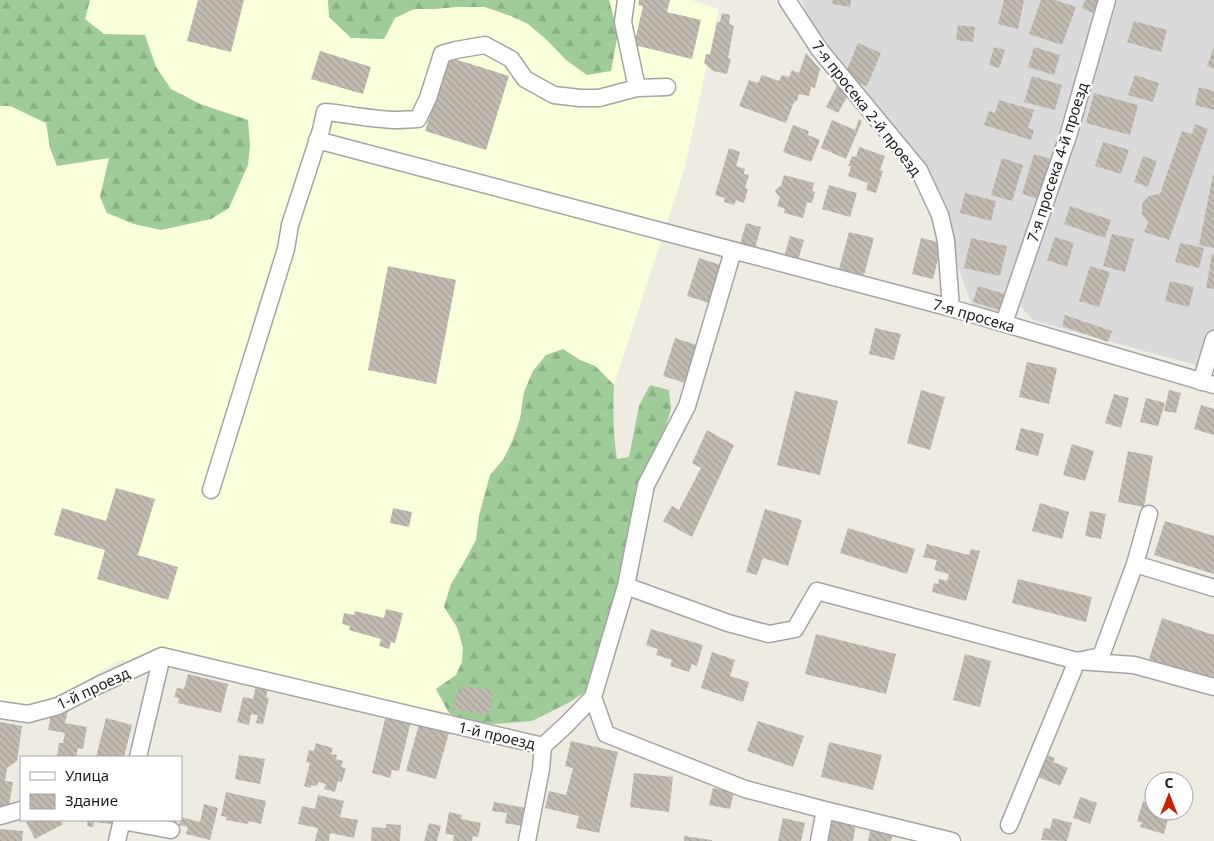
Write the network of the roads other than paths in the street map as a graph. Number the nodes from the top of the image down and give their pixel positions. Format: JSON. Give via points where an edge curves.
{"nodes":[{"id":1,"x":626,"y":0,"type":"edge"},
{"id":2,"x":787,"y":0,"type":"edge"},
{"id":3,"x":1107,"y":0,"type":"edge"},
{"id":4,"x":667,"y":87,"type":"dead end"},
{"id":5,"x":637,"y":88,"type":"junction"},
{"id":6,"x":317,"y":140,"type":"junction"},
{"id":7,"x":733,"y":251,"type":"junction"},
{"id":8,"x":952,"y":308,"type":"junction"},
{"id":9,"x":1004,"y":323,"type":"junction"},
{"id":10,"x":1214,"y":339,"type":"edge"},
{"id":11,"x":1208,"y":384,"type":"edge"},
{"id":12,"x":210,"y":490,"type":"dead end"},
{"id":13,"x":1149,"y":514,"type":"dead end"},
{"id":14,"x":1134,"y":564,"type":"junction"},
{"id":15,"x":626,"y":586,"type":"junction"},
{"id":16,"x":1214,"y":588,"type":"edge"},
{"id":17,"x":162,"y":656,"type":"junction"},
{"id":18,"x":1076,"y":661,"type":"junction"},
{"id":19,"x":1214,"y":687,"type":"edge"},
{"id":20,"x":594,"y":697,"type":"junction"},
{"id":21,"x":0,"y":710,"type":"edge"},
{"id":22,"x":543,"y":746,"type":"junction"},
{"id":23,"x":138,"y":756,"type":"edge"},
{"id":24,"x":20,"y":810,"type":"edge"},
{"id":25,"x":825,"y":810,"type":"junction"},
{"id":26,"x":0,"y":816,"type":"edge"},
{"id":27,"x":122,"y":821,"type":"edge"},
{"id":28,"x":127,"y":821,"type":"edge"},
{"id":29,"x":1009,"y":825,"type":"dead end"},
{"id":30,"x":171,"y":830,"type":"dead end"},
{"id":31,"x":117,"y":841,"type":"edge"},
{"id":32,"x":527,"y":841,"type":"edge"},
{"id":33,"x":819,"y":841,"type":"edge"},
{"id":34,"x":952,"y":841,"type":"edge"}],
"edges":[{"from":1,"to":5,"type":"street","via":[[623,22]]},
{"from":2,"to":8,"type":"street","name":"7-я просека 2-й проезд","via":[[819,49],[919,170],[940,215],[946,241]]},
{"from":3,"to":9,"type":"street","name":"7-я просека 4-й проезд","via":[[1069,133]]},
{"from":4,"to":5,"type":"street"},
{"from":5,"to":6,"type":"street","via":[[599,98],[554,95],[525,79],[511,59],[485,45],[442,54],[418,118],[391,120],[325,112]]},
{"from":6,"to":7,"type":"street","name":"7-я просека"},
{"from":6,"to":12,"type":"street"},
{"from":7,"to":8,"type":"street","name":"7-я просека"},
{"from":7,"to":15,"type":"street","via":[[687,406],[646,485]]},
{"from":8,"to":9,"type":"street","name":"7-я просека"},
{"from":9,"to":11,"type":"street","name":"7-я просека"},
{"from":10,"to":11,"type":"street"},
{"from":13,"to":14,"type":"street"},
{"from":14,"to":16,"type":"street"},
{"from":14,"to":18,"type":"street","via":[[1101,656]]},
{"from":15,"to":18,"type":"street","via":[[728,623],[769,634],[795,629],[818,591]]},
{"from":15,"to":20,"type":"street"},
{"from":17,"to":21,"type":"street","name":"1-й проезд","via":[[58,706],[28,714]]},
{"from":17,"to":22,"type":"street","name":"1-й проезд"},
{"from":17,"to":23,"type":"street"},
{"from":18,"to":19,"type":"street","via":[[1134,665]]},
{"from":18,"to":29,"type":"street"},
{"from":20,"to":22,"type":"street","name":"1-й проезд"},
{"from":20,"to":25,"type":"street","via":[[606,734],[745,788]]},
{"from":22,"to":32,"type":"street"},
{"from":24,"to":26,"type":"street"},
{"from":25,"to":33,"type":"street"},
{"from":25,"to":34,"type":"street"},
{"from":27,"to":31,"type":"street"},
{"from":28,"to":30,"type":"street"}]}
